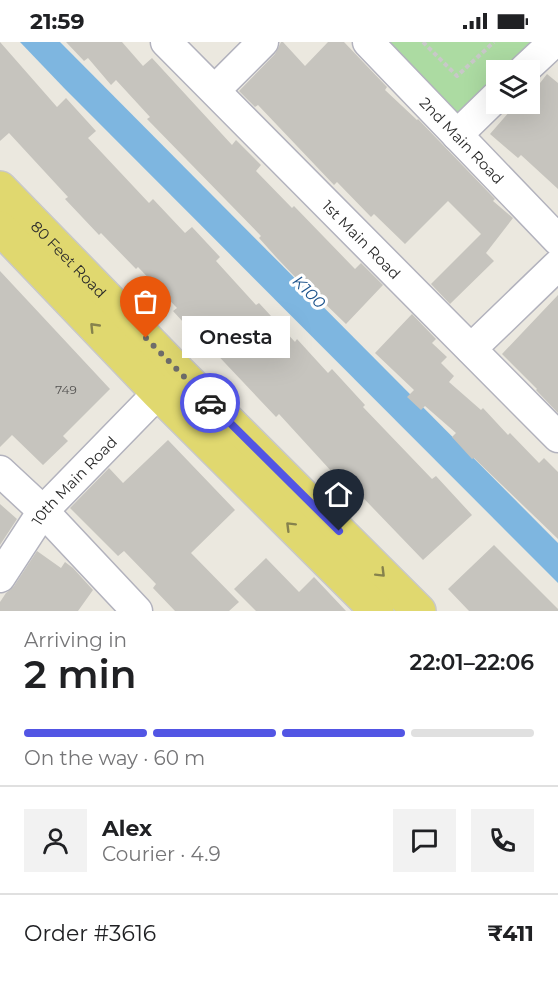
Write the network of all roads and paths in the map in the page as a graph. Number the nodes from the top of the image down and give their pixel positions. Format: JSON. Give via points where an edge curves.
{"nodes":[{"id":1,"x":166,"y":42,"type":"edge"},
{"id":2,"x":263,"y":42,"type":"edge"},
{"id":3,"x":368,"y":42,"type":"edge"},
{"id":4,"x":423,"y":42,"type":"edge"},
{"id":5,"x":494,"y":42,"type":"edge"},
{"id":6,"x":554,"y":42,"type":"edge"},
{"id":7,"x":535,"y":60,"type":"edge"},
{"id":8,"x":215,"y":90,"type":"junction"},
{"id":9,"x":486,"y":107,"type":"edge"},
{"id":10,"x":457,"y":135,"type":"junction"},
{"id":11,"x":0,"y":188,"type":"edge"},
{"id":12,"x":0,"y":228,"type":"edge"},
{"id":13,"x":558,"y":240,"type":"edge"},
{"id":14,"x":558,"y":265,"type":"edge"},
{"id":15,"x":471,"y":349,"type":"junction"},
{"id":16,"x":168,"y":383,"type":"junction"},
{"id":17,"x":558,"y":437,"type":"edge"},
{"id":18,"x":0,"y":471,"type":"edge"},
{"id":19,"x":43,"y":511,"type":"junction"},
{"id":20,"x":0,"y":577,"type":"edge"},
{"id":21,"x":123,"y":606,"type":"edge"},
{"id":22,"x":377,"y":611,"type":"edge"},
{"id":23,"x":419,"y":611,"type":"edge"}],
"edges":[{"from":1,"to":8,"type":"street","name":"1st Main Road"},
{"from":2,"to":8,"type":"street"},
{"from":3,"to":10,"type":"street","name":"2nd Main Road"},
{"from":4,"to":5,"type":"path","via":[[457,76]]},
{"from":6,"to":7,"type":"street"},
{"from":8,"to":15,"type":"street","name":"1st Main Road"},
{"from":9,"to":10,"type":"street"},
{"from":10,"to":13,"type":"street","name":"2nd Main Road"},
{"from":11,"to":16,"type":"main road","name":"80 Feet Road"},
{"from":16,"to":12,"type":"main road","name":"80 Feet Road","one_way":true},
{"from":14,"to":15,"type":"street"},
{"from":15,"to":17,"type":"street","name":"1st Main Road"},
{"from":16,"to":19,"type":"street","name":"10th Main Road"},
{"from":22,"to":16,"type":"main road","name":"80 Feet Road","one_way":true},
{"from":16,"to":23,"type":"main road","name":"80 Feet Road","one_way":true},
{"from":18,"to":19,"type":"street"},
{"from":19,"to":20,"type":"street","name":"10th Main Road"},
{"from":19,"to":21,"type":"street"}]}
